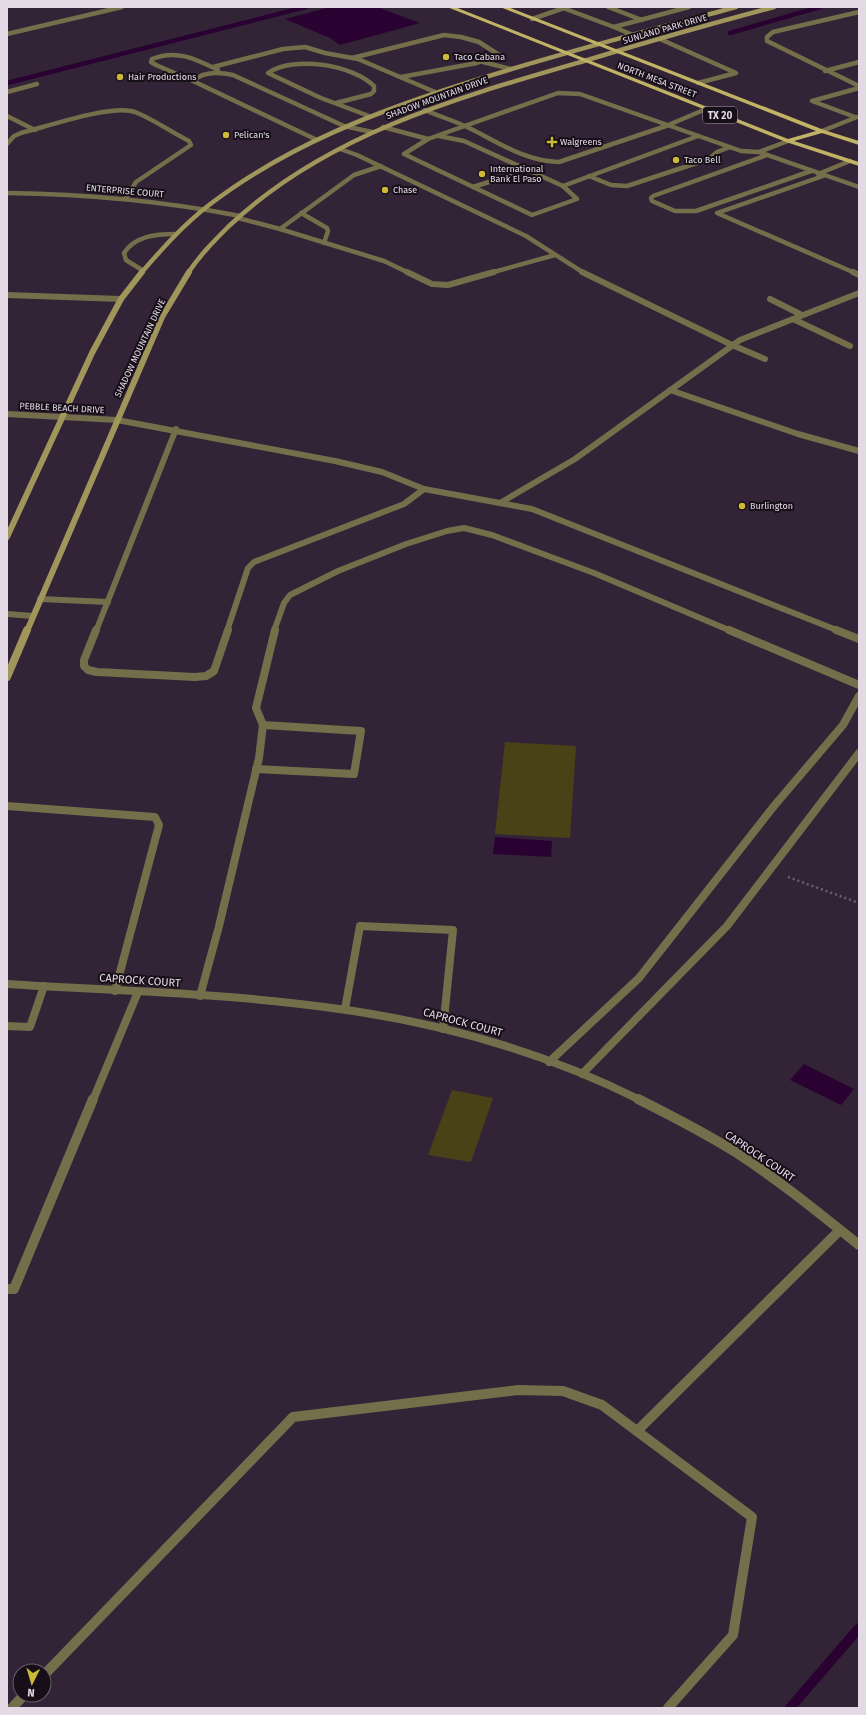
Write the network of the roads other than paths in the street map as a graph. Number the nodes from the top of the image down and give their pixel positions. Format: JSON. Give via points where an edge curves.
{"nodes":[{"id":1,"x":122,"y":7,"type":"edge"},
{"id":2,"x":450,"y":7,"type":"edge"},
{"id":3,"x":503,"y":7,"type":"edge"},
{"id":4,"x":608,"y":7,"type":"edge"},
{"id":5,"x":689,"y":7,"type":"edge"},
{"id":6,"x":733,"y":7,"type":"edge"},
{"id":7,"x":774,"y":7,"type":"edge"},
{"id":8,"x":566,"y":8,"type":"edge"},
{"id":9,"x":859,"y":12,"type":"edge"},
{"id":10,"x":532,"y":19,"type":"junction"},
{"id":11,"x":642,"y":20,"type":"junction"},
{"id":12,"x":614,"y":27,"type":"junction"},
{"id":13,"x":7,"y":34,"type":"edge"},
{"id":14,"x":633,"y":36,"type":"junction"},
{"id":15,"x":660,"y":38,"type":"junction"},
{"id":16,"x":598,"y":45,"type":"junction"},
{"id":17,"x":615,"y":52,"type":"junction"},
{"id":18,"x":566,"y":54,"type":"junction"},
{"id":19,"x":352,"y":58,"type":"junction"},
{"id":20,"x":481,"y":61,"type":"junction"},
{"id":21,"x":584,"y":61,"type":"junction"},
{"id":22,"x":859,"y":62,"type":"edge"},
{"id":23,"x":213,"y":67,"type":"junction"},
{"id":24,"x":511,"y":69,"type":"junction"},
{"id":25,"x":825,"y":70,"type":"junction"},
{"id":26,"x":224,"y":73,"type":"junction"},
{"id":27,"x":401,"y":77,"type":"junction"},
{"id":28,"x":193,"y":81,"type":"junction"},
{"id":29,"x":698,"y":83,"type":"junction"},
{"id":30,"x":37,"y":84,"type":"dead end"},
{"id":31,"x":859,"y":87,"type":"edge"},
{"id":32,"x":7,"y":92,"type":"edge"},
{"id":33,"x":435,"y":92,"type":"junction"},
{"id":34,"x":336,"y":103,"type":"junction"},
{"id":35,"x":706,"y":109,"type":"junction"},
{"id":36,"x":425,"y":110,"type":"junction"},
{"id":37,"x":7,"y":116,"type":"edge"},
{"id":38,"x":369,"y":116,"type":"junction"},
{"id":39,"x":857,"y":116,"type":"edge"},
{"id":40,"x":344,"y":126,"type":"junction"},
{"id":41,"x":465,"y":126,"type":"junction"},
{"id":42,"x":666,"y":126,"type":"junction"},
{"id":43,"x":384,"y":127,"type":"junction"},
{"id":44,"x":35,"y":130,"type":"junction"},
{"id":45,"x":822,"y":131,"type":"junction"},
{"id":46,"x":372,"y":132,"type":"junction"},
{"id":47,"x":438,"y":136,"type":"junction"},
{"id":48,"x":698,"y":136,"type":"junction"},
{"id":49,"x":316,"y":139,"type":"junction"},
{"id":50,"x":428,"y":139,"type":"junction"},
{"id":51,"x":788,"y":141,"type":"junction"},
{"id":52,"x":859,"y":143,"type":"edge"},
{"id":53,"x":7,"y":144,"type":"edge"},
{"id":54,"x":730,"y":147,"type":"junction"},
{"id":55,"x":340,"y":149,"type":"junction"},
{"id":56,"x":759,"y":152,"type":"junction"},
{"id":57,"x":767,"y":155,"type":"junction"},
{"id":58,"x":850,"y":161,"type":"junction"},
{"id":59,"x":859,"y":164,"type":"edge"},
{"id":60,"x":381,"y":166,"type":"junction"},
{"id":61,"x":526,"y":169,"type":"junction"},
{"id":62,"x":811,"y":171,"type":"junction"},
{"id":63,"x":508,"y":175,"type":"dead end"},
{"id":64,"x":821,"y":175,"type":"junction"},
{"id":65,"x":589,"y":176,"type":"junction"},
{"id":66,"x":489,"y":182,"type":"dead end"},
{"id":67,"x":563,"y":186,"type":"junction"},
{"id":68,"x":472,"y":187,"type":"junction"},
{"id":69,"x":859,"y":187,"type":"edge"},
{"id":70,"x":7,"y":193,"type":"edge"},
{"id":71,"x":126,"y":198,"type":"junction"},
{"id":72,"x":205,"y":208,"type":"junction"},
{"id":73,"x":302,"y":214,"type":"junction"},
{"id":74,"x":239,"y":217,"type":"junction"},
{"id":75,"x":280,"y":229,"type":"junction"},
{"id":76,"x":175,"y":234,"type":"junction"},
{"id":77,"x":324,"y":243,"type":"junction"},
{"id":78,"x":555,"y":255,"type":"junction"},
{"id":79,"x":142,"y":270,"type":"junction"},
{"id":80,"x":859,"y":275,"type":"edge"},
{"id":81,"x":859,"y":293,"type":"edge"},
{"id":82,"x":7,"y":296,"type":"edge"},
{"id":83,"x":121,"y":299,"type":"junction"},
{"id":84,"x":770,"y":299,"type":"dead end"},
{"id":85,"x":802,"y":315,"type":"junction"},
{"id":86,"x":793,"y":319,"type":"junction"},
{"id":87,"x":732,"y":345,"type":"junction"},
{"id":88,"x":850,"y":346,"type":"dead end"},
{"id":89,"x":765,"y":359,"type":"dead end"},
{"id":90,"x":670,"y":390,"type":"junction"},
{"id":91,"x":7,"y":414,"type":"edge"},
{"id":92,"x":62,"y":418,"type":"junction"},
{"id":93,"x":117,"y":420,"type":"junction"},
{"id":94,"x":176,"y":429,"type":"junction"},
{"id":95,"x":859,"y":451,"type":"edge"},
{"id":96,"x":424,"y":489,"type":"junction"},
{"id":97,"x":500,"y":503,"type":"junction"},
{"id":98,"x":7,"y":537,"type":"edge"},
{"id":99,"x":40,"y":599,"type":"junction"},
{"id":100,"x":108,"y":602,"type":"junction"},
{"id":101,"x":7,"y":614,"type":"edge"},
{"id":102,"x":33,"y":616,"type":"junction"},
{"id":103,"x":859,"y":638,"type":"edge"},
{"id":104,"x":7,"y":676,"type":"edge"},
{"id":105,"x":859,"y":685,"type":"edge"},
{"id":106,"x":859,"y":696,"type":"edge"},
{"id":107,"x":263,"y":725,"type":"junction"},
{"id":108,"x":859,"y":753,"type":"edge"},
{"id":109,"x":256,"y":769,"type":"junction"},
{"id":110,"x":7,"y":806,"type":"edge"},
{"id":111,"x":7,"y":984,"type":"edge"},
{"id":112,"x":44,"y":986,"type":"junction"},
{"id":113,"x":115,"y":991,"type":"junction"},
{"id":114,"x":138,"y":992,"type":"junction"},
{"id":115,"x":200,"y":996,"type":"junction"},
{"id":116,"x":345,"y":1009,"type":"junction"},
{"id":117,"x":7,"y":1026,"type":"edge"},
{"id":118,"x":443,"y":1029,"type":"junction"},
{"id":119,"x":549,"y":1062,"type":"junction"},
{"id":120,"x":582,"y":1074,"type":"junction"},
{"id":121,"x":840,"y":1230,"type":"junction"},
{"id":122,"x":859,"y":1245,"type":"edge"},
{"id":123,"x":7,"y":1289,"type":"edge"},
{"id":124,"x":637,"y":1431,"type":"junction"},
{"id":125,"x":52,"y":1667,"type":"edge"},
{"id":126,"x":668,"y":1708,"type":"edge"}],
"edges":[{"from":1,"to":13,"type":"street"},
{"from":2,"to":18,"type":"main road","name":"NORTH MESA STREET","number":"TX 20"},
{"from":3,"to":10,"type":"main road","name":"NORTH MESA STREET","number":"TX 20"},
{"from":4,"to":11,"type":"street"},
{"from":5,"to":11,"type":"street"},
{"from":6,"to":14,"type":"main road","name":"SUNLAND PARK DRIVE"},
{"from":7,"to":15,"type":"main road","name":"SUNLAND PARK DRIVE"},
{"from":8,"to":10,"type":"street"},
{"from":8,"to":12,"type":"street"},
{"from":9,"to":25,"type":"street","via":[[773,32],[767,37],[767,41]]},
{"from":10,"to":16,"type":"main road","name":"NORTH MESA STREET","number":"TX 20"},
{"from":11,"to":12,"type":"street"},
{"from":12,"to":14,"type":"street"},
{"from":14,"to":16,"type":"main road","name":"SUNLAND PARK DRIVE"},
{"from":15,"to":17,"type":"main road","name":"SUNLAND PARK DRIVE"},
{"from":15,"to":29,"type":"street","via":[[736,73]]},
{"from":16,"to":17,"type":"main road","name":"NORTH MESA STREET","number":"TX 20"},
{"from":16,"to":18,"type":"main road","name":"SUNLAND PARK DRIVE"},
{"from":17,"to":21,"type":"main road","name":"SUNLAND PARK DRIVE"},
{"from":17,"to":29,"type":"main road","name":"NORTH MESA STREET","number":"TX 20"},
{"from":18,"to":21,"type":"main road","name":"NORTH MESA STREET","number":"TX 20"},
{"from":18,"to":24,"type":"main road","name":"SHADOW MOUNTAIN DRIVE"},
{"from":19,"to":20,"type":"street","via":[[451,34],[499,55]]},
{"from":19,"to":23,"type":"street","via":[[294,46]]},
{"from":19,"to":27,"type":"street"},
{"from":20,"to":24,"type":"street"},
{"from":20,"to":27,"type":"street"},
{"from":21,"to":35,"type":"main road","name":"NORTH MESA STREET","number":"TX 20"},
{"from":21,"to":36,"type":"main road","name":"SHADOW MOUNTAIN DRIVE"},
{"from":22,"to":25,"type":"street"},
{"from":23,"to":26,"type":"street"},
{"from":23,"to":28,"type":"street","via":[[185,54],[165,54],[152,59],[151,62],[156,65]]},
{"from":24,"to":33,"type":"main road","name":"SHADOW MOUNTAIN DRIVE"},
{"from":25,"to":31,"type":"street"},
{"from":26,"to":28,"type":"street","via":[[197,77]]},
{"from":26,"to":40,"type":"street"},
{"from":27,"to":33,"type":"street"},
{"from":28,"to":49,"type":"street"},
{"from":29,"to":45,"type":"main road","name":"NORTH MESA STREET","number":"TX 20"},
{"from":30,"to":32,"type":"street"},
{"from":31,"to":39,"type":"street","via":[[812,101]]},
{"from":33,"to":38,"type":"main road","name":"SHADOW MOUNTAIN DRIVE"},
{"from":34,"to":34,"type":"street","via":[[272,76],[268,73],[300,62],[318,62],[339,67],[374,86],[374,92],[371,94]]},
{"from":34,"to":38,"type":"street"},
{"from":35,"to":42,"type":"street"},
{"from":35,"to":51,"type":"main road","name":"NORTH MESA STREET","number":"TX 20"},
{"from":36,"to":41,"type":"street"},
{"from":36,"to":43,"type":"main road","name":"SHADOW MOUNTAIN DRIVE"},
{"from":37,"to":44,"type":"street"},
{"from":38,"to":40,"type":"main road","name":"SHADOW MOUNTAIN DRIVE"},
{"from":39,"to":45,"type":"street"},
{"from":40,"to":46,"type":"street"},
{"from":40,"to":49,"type":"main road","name":"SHADOW MOUNTAIN DRIVE"},
{"from":41,"to":42,"type":"street","via":[[558,93],[569,92]]},
{"from":41,"to":42,"type":"street","via":[[531,160],[559,162]]},
{"from":41,"to":47,"type":"street"},
{"from":42,"to":48,"type":"street"},
{"from":43,"to":46,"type":"main road","name":"SHADOW MOUNTAIN DRIVE"},
{"from":43,"to":50,"type":"street"},
{"from":44,"to":53,"type":"street","via":[[14,136]]},
{"from":44,"to":71,"type":"street","via":[[109,111],[127,110],[189,141],[191,145],[136,182]]},
{"from":45,"to":51,"type":"main road"},
{"from":45,"to":52,"type":"main road","name":"NORTH MESA STREET","number":"TX 20"},
{"from":46,"to":55,"type":"main road","name":"SHADOW MOUNTAIN DRIVE"},
{"from":47,"to":50,"type":"street"},
{"from":47,"to":61,"type":"street","via":[[464,142]]},
{"from":48,"to":54,"type":"street"},
{"from":48,"to":65,"type":"street"},
{"from":49,"to":72,"type":"main road","name":"SHADOW MOUNTAIN DRIVE","via":[[254,173]]},
{"from":50,"to":68,"type":"street","via":[[404,154]]},
{"from":51,"to":56,"type":"street"},
{"from":51,"to":58,"type":"main road","name":"NORTH MESA STREET","number":"TX 20"},
{"from":54,"to":56,"type":"street","via":[[741,151]]},
{"from":54,"to":65,"type":"street","via":[[717,152],[709,159],[627,186],[611,185]]},
{"from":55,"to":60,"type":"street"},
{"from":55,"to":74,"type":"main road","name":"SHADOW MOUNTAIN DRIVE","via":[[303,170]]},
{"from":56,"to":57,"type":"street"},
{"from":57,"to":62,"type":"street"},
{"from":57,"to":62,"type":"street","via":[[653,196],[652,201],[675,212],[696,211]]},
{"from":58,"to":59,"type":"main road","name":"NORTH MESA STREET","number":"TX 20"},
{"from":58,"to":64,"type":"street"},
{"from":60,"to":73,"type":"street","via":[[354,175]]},
{"from":60,"to":78,"type":"street","via":[[526,236]]},
{"from":61,"to":63,"type":"street"},
{"from":61,"to":67,"type":"street"},
{"from":62,"to":64,"type":"street"},
{"from":64,"to":69,"type":"street"},
{"from":64,"to":80,"type":"street","via":[[718,213]]},
{"from":65,"to":67,"type":"street"},
{"from":66,"to":68,"type":"street"},
{"from":67,"to":68,"type":"street","via":[[577,199],[532,215]]},
{"from":70,"to":71,"type":"street","name":"ENTERPRISE COURT"},
{"from":71,"to":72,"type":"street","name":"ENTERPRISE COURT"},
{"from":72,"to":74,"type":"street","name":"ENTERPRISE COURT"},
{"from":72,"to":76,"type":"main road","name":"SHADOW MOUNTAIN DRIVE"},
{"from":73,"to":75,"type":"street"},
{"from":73,"to":77,"type":"street","via":[[327,228]]},
{"from":74,"to":75,"type":"street","name":"ENTERPRISE COURT"},
{"from":74,"to":93,"type":"main road","name":"SHADOW MOUNTAIN DRIVE","via":[[209,246],[179,287],[162,317]]},
{"from":75,"to":77,"type":"street","name":"ENTERPRISE COURT"},
{"from":76,"to":79,"type":"main road","name":"SHADOW MOUNTAIN DRIVE"},
{"from":76,"to":79,"type":"street","via":[[150,236],[130,244],[124,253],[126,260]]},
{"from":77,"to":78,"type":"street","name":"ENTERPRISE COURT","via":[[384,261],[427,283],[439,285],[448,285]]},
{"from":78,"to":87,"type":"street","via":[[578,270]]},
{"from":79,"to":83,"type":"main road","name":"SHADOW MOUNTAIN DRIVE"},
{"from":81,"to":85,"type":"street"},
{"from":82,"to":83,"type":"street"},
{"from":83,"to":92,"type":"main road","name":"SHADOW MOUNTAIN DRIVE"},
{"from":84,"to":85,"type":"street"},
{"from":85,"to":86,"type":"street"},
{"from":86,"to":87,"type":"street"},
{"from":86,"to":88,"type":"street"},
{"from":87,"to":89,"type":"street"},
{"from":87,"to":90,"type":"street"},
{"from":90,"to":95,"type":"street","via":[[798,434]]},
{"from":90,"to":97,"type":"street","via":[[575,459]]},
{"from":91,"to":92,"type":"street","name":"PEBBLE BEACH DRIVE"},
{"from":92,"to":93,"type":"street","name":"PEBBLE BEACH DRIVE"},
{"from":92,"to":98,"type":"main road","name":"SHADOW MOUNTAIN DRIVE"},
{"from":93,"to":94,"type":"street","name":"PEBBLE BEACH DRIVE"},
{"from":93,"to":99,"type":"main road","name":"SHADOW MOUNTAIN DRIVE"},
{"from":94,"to":96,"type":"street","name":"PEBBLE BEACH DRIVE","via":[[331,460],[408,480]]},
{"from":94,"to":100,"type":"street"},
{"from":96,"to":97,"type":"street","name":"PEBBLE BEACH DRIVE"},
{"from":96,"to":100,"type":"street","via":[[404,504],[254,562],[248,568],[214,671],[206,676],[88,670],[84,666],[84,660]]},
{"from":97,"to":103,"type":"street","name":"PEBBLE BEACH DRIVE","via":[[532,509]]},
{"from":99,"to":100,"type":"street"},
{"from":99,"to":102,"type":"main road","name":"SHADOW MOUNTAIN DRIVE"},
{"from":101,"to":102,"type":"street"},
{"from":102,"to":104,"type":"main road","name":"SHADOW MOUNTAIN DRIVE"},
{"from":105,"to":107,"type":"street","via":[[594,573],[492,535],[464,528],[406,544],[338,571],[290,594],[276,624],[256,708]]},
{"from":106,"to":119,"type":"street","via":[[843,725],[774,806],[638,978]]},
{"from":107,"to":109,"type":"street"},
{"from":107,"to":109,"type":"street","via":[[361,731],[354,774]]},
{"from":108,"to":120,"type":"street","via":[[727,926]]},
{"from":109,"to":115,"type":"street"},
{"from":110,"to":113,"type":"street","via":[[145,815],[155,817],[160,825]]},
{"from":111,"to":112,"type":"street","name":"CAPROCK COURT"},
{"from":112,"to":113,"type":"street","name":"CAPROCK COURT"},
{"from":112,"to":117,"type":"street","via":[[30,1027]]},
{"from":113,"to":114,"type":"street","name":"CAPROCK COURT"},
{"from":114,"to":115,"type":"street","name":"CAPROCK COURT"},
{"from":114,"to":123,"type":"street","via":[[14,1289]]},
{"from":115,"to":116,"type":"street","name":"CAPROCK COURT","via":[[293,1002]]},
{"from":116,"to":118,"type":"street","name":"CAPROCK COURT"},
{"from":116,"to":118,"type":"street","via":[[360,926],[453,930]]},
{"from":118,"to":119,"type":"street","name":"CAPROCK COURT","via":[[499,1044]]},
{"from":119,"to":120,"type":"street","name":"CAPROCK COURT"},
{"from":120,"to":121,"type":"street","name":"CAPROCK COURT","via":[[651,1105],[719,1143],[775,1180]]},
{"from":121,"to":122,"type":"street","name":"CAPROCK COURT"},
{"from":121,"to":124,"type":"street"},
{"from":124,"to":125,"type":"street","via":[[602,1405],[563,1391],[518,1390],[293,1417]]},
{"from":124,"to":126,"type":"street","via":[[752,1517],[733,1635]]}]}
